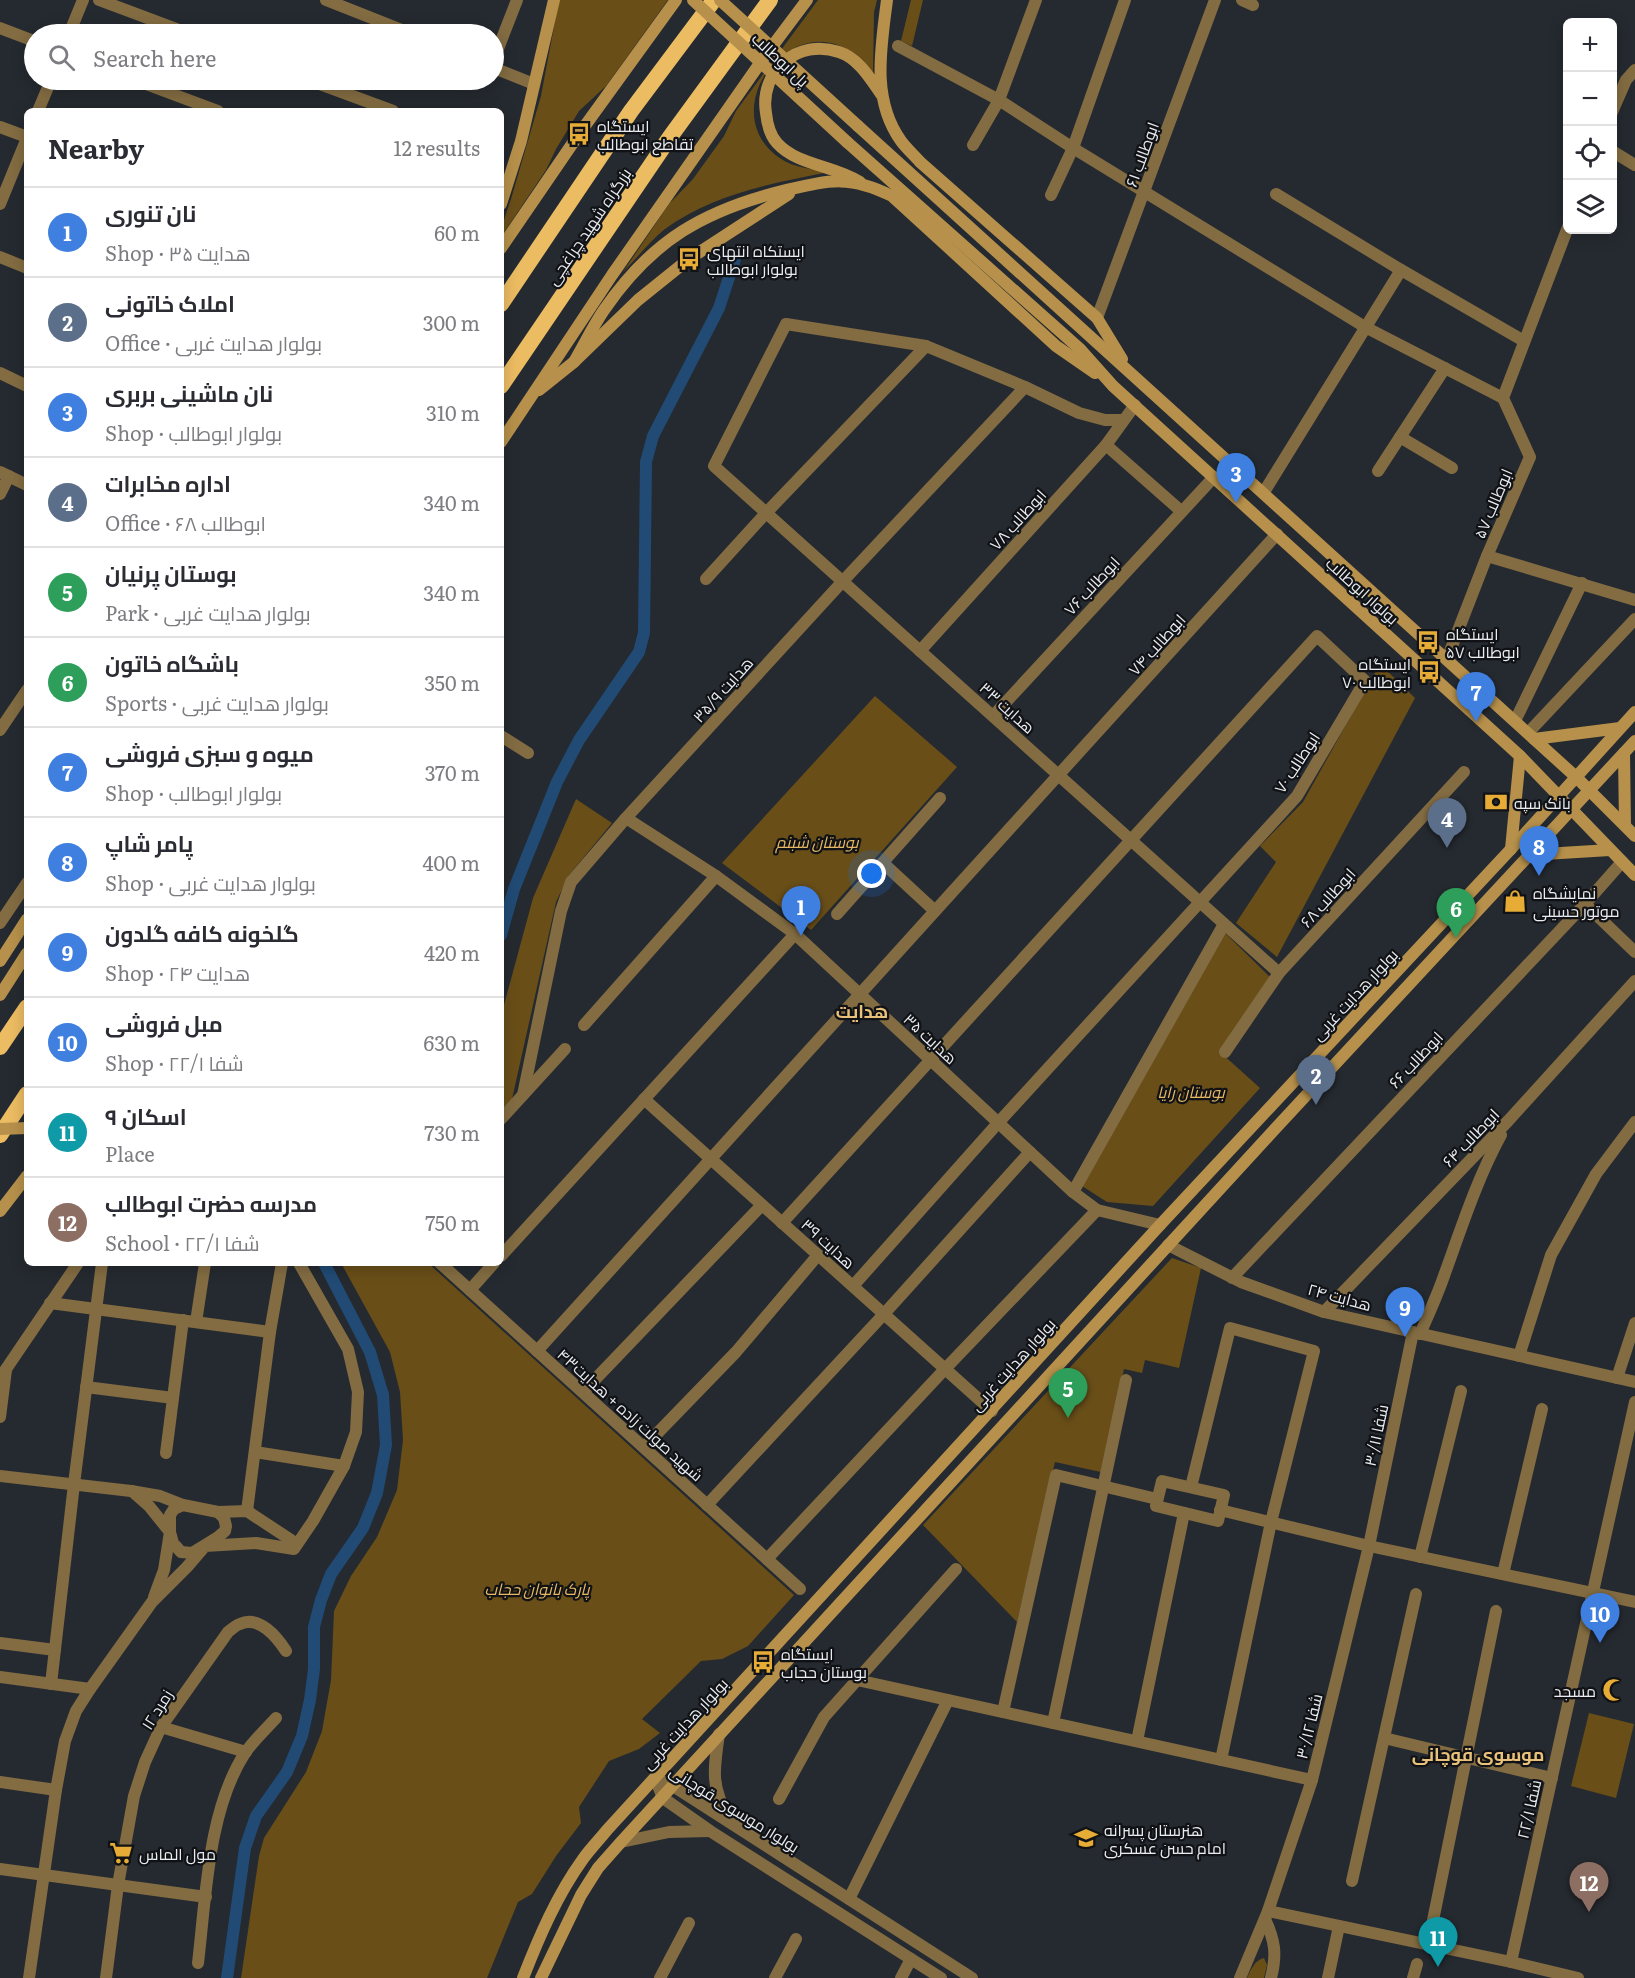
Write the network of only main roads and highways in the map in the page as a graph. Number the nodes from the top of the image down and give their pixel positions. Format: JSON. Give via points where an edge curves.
{"nodes":[{"id":1,"x":554,"y":0,"type":"edge"},
{"id":2,"x":676,"y":0,"type":"edge"},
{"id":3,"x":693,"y":0,"type":"edge"},
{"id":4,"x":714,"y":0,"type":"edge"},
{"id":5,"x":720,"y":0,"type":"edge"},
{"id":6,"x":770,"y":0,"type":"edge"},
{"id":7,"x":807,"y":0,"type":"edge"},
{"id":8,"x":887,"y":0,"type":"edge"},
{"id":9,"x":881,"y":94,"type":"junction"},
{"id":10,"x":861,"y":183,"type":"junction"},
{"id":11,"x":812,"y":184,"type":"junction"},
{"id":12,"x":504,"y":195,"type":"edge"},
{"id":13,"x":504,"y":244,"type":"edge"},
{"id":14,"x":504,"y":300,"type":"edge"},
{"id":15,"x":574,"y":362,"type":"junction"},
{"id":16,"x":1127,"y":368,"type":"junction"},
{"id":17,"x":504,"y":382,"type":"edge"},
{"id":18,"x":1113,"y":386,"type":"junction"},
{"id":19,"x":530,"y":397,"type":"junction"},
{"id":20,"x":504,"y":437,"type":"edge"},
{"id":21,"x":1364,"y":614,"type":"junction"},
{"id":22,"x":1401,"y":617,"type":"junction"},
{"id":23,"x":1635,"y":712,"type":"edge"},
{"id":24,"x":1620,"y":728,"type":"junction"},
{"id":25,"x":1531,"y":736,"type":"junction"},
{"id":26,"x":1635,"y":741,"type":"edge"},
{"id":27,"x":1624,"y":753,"type":"junction"},
{"id":28,"x":1520,"y":756,"type":"junction"},
{"id":29,"x":1576,"y":777,"type":"junction"},
{"id":30,"x":1589,"y":790,"type":"junction"},
{"id":31,"x":1559,"y":796,"type":"junction"},
{"id":32,"x":1571,"y":809,"type":"junction"},
{"id":33,"x":1625,"y":825,"type":"junction"},
{"id":34,"x":1635,"y":836,"type":"edge"},
{"id":35,"x":1512,"y":849,"type":"junction"},
{"id":36,"x":1611,"y":850,"type":"junction"},
{"id":37,"x":1528,"y":855,"type":"junction"},
{"id":38,"x":1635,"y":875,"type":"edge"},
{"id":39,"x":24,"y":924,"type":"edge"},
{"id":40,"x":24,"y":958,"type":"edge"},
{"id":41,"x":0,"y":961,"type":"edge"},
{"id":42,"x":0,"y":995,"type":"edge"},
{"id":43,"x":24,"y":1011,"type":"edge"},
{"id":44,"x":0,"y":1047,"type":"edge"},
{"id":45,"x":24,"y":1099,"type":"edge"},
{"id":46,"x":1261,"y":1117,"type":"junction"},
{"id":47,"x":24,"y":1128,"type":"edge"},
{"id":48,"x":0,"y":1129,"type":"edge"},
{"id":49,"x":1274,"y":1130,"type":"junction"},
{"id":50,"x":0,"y":1135,"type":"edge"},
{"id":51,"x":24,"y":1180,"type":"edge"},
{"id":52,"x":0,"y":1211,"type":"edge"},
{"id":53,"x":904,"y":1507,"type":"junction"},
{"id":54,"x":917,"y":1518,"type":"junction"},
{"id":55,"x":523,"y":1978,"type":"edge"},
{"id":56,"x":541,"y":1978,"type":"edge"}],
"edges":[{"from":1,"to":12,"type":"main road","via":[[521,141]]},
{"from":2,"to":13,"type":"main road"},
{"from":3,"to":18,"type":"main road","name":"پل ابوطالب","bridge":true,"via":[[1080,349]]},
{"from":4,"to":14,"type":"highway","name":"بزرگراه شهید چراغچی","via":[[631,111]]},
{"from":5,"to":16,"type":"main road","name":"پل ابوطالب","bridge":true},
{"from":6,"to":17,"type":"highway","name":"بزرگراه شهید چراغچی","via":[[670,137]]},
{"from":7,"to":19,"type":"main road"},
{"from":8,"to":9,"type":"main road","via":[[880,55]]},
{"from":9,"to":10,"type":"main road","via":[[868,74],[852,60],[839,52],[819,49],[807,50],[782,62],[766,89],[767,124],[775,141],[789,154],[846,173]]},
{"from":9,"to":16,"type":"main road","via":[[901,141],[1097,318]]},
{"from":10,"to":11,"type":"main road"},
{"from":10,"to":18,"type":"main road","via":[[892,196],[1056,346]]},
{"from":11,"to":15,"type":"main road","via":[[784,197],[689,259],[638,300]]},
{"from":11,"to":15,"type":"main road","via":[[727,208],[695,222],[667,241],[625,282]]},
{"from":15,"to":19,"type":"main road"},
{"from":16,"to":22,"type":"main road","name":"بولوار ابوطالب"},
{"from":18,"to":21,"type":"main road","name":"بولوار ابوطالب"},
{"from":19,"to":20,"type":"main road"},
{"from":21,"to":22,"type":"main road","via":[[1372,615],[1398,634],[1403,632]]},
{"from":21,"to":28,"type":"main road","name":"بولوار ابوطالب"},
{"from":22,"to":25,"type":"main road","name":"بولوار ابوطالب"},
{"from":23,"to":24,"type":"main road","name":"بولوار هدایت غربی"},
{"from":24,"to":25,"type":"main road"},
{"from":24,"to":29,"type":"main road","name":"بولوار هدایت غربی"},
{"from":25,"to":29,"type":"main road","name":"بولوار ابوطالب"},
{"from":26,"to":27,"type":"main road","name":"بولوار هدایت غربی"},
{"from":27,"to":30,"type":"main road","name":"بولوار هدایت غربی"},
{"from":27,"to":33,"type":"main road"},
{"from":28,"to":31,"type":"main road","name":"بولوار ابوطالب"},
{"from":28,"to":35,"type":"main road"},
{"from":29,"to":30,"type":"main road","name":"بولوار ابوطالب"},
{"from":29,"to":31,"type":"main road","name":"بولوار هدایت غربی"},
{"from":30,"to":32,"type":"main road","name":"بولوار هدایت غربی"},
{"from":30,"to":33,"type":"main road","name":"بولوار ابوطالب"},
{"from":31,"to":32,"type":"main road","name":"بولوار ابوطالب"},
{"from":31,"to":35,"type":"main road","name":"بولوار هدایت غربی"},
{"from":32,"to":36,"type":"main road","name":"بولوار ابوطالب"},
{"from":32,"to":37,"type":"main road","name":"بولوار هدایت غربی"},
{"from":33,"to":34,"type":"main road","name":"بولوار ابوطالب"},
{"from":35,"to":46,"type":"main road","name":"بولوار هدایت غربی"},
{"from":36,"to":37,"type":"main road"},
{"from":36,"to":38,"type":"main road","name":"بولوار ابوطالب"},
{"from":37,"to":49,"type":"main road","name":"بولوار هدایت غربی"},
{"from":39,"to":41,"type":"main road"},
{"from":40,"to":42,"type":"main road"},
{"from":43,"to":44,"type":"highway"},
{"from":45,"to":50,"type":"highway"},
{"from":46,"to":49,"type":"main road"},
{"from":46,"to":53,"type":"main road","name":"بولوار هدایت غربی"},
{"from":47,"to":48,"type":"main road","bridge":true},
{"from":49,"to":54,"type":"main road","name":"بولوار هدایت غربی"},
{"from":51,"to":52,"type":"main road"},
{"from":53,"to":54,"type":"main road"},
{"from":53,"to":55,"type":"main road","name":"بولوار هدایت غربی","via":[[584,1857],[556,1903]]},
{"from":54,"to":56,"type":"main road","name":"بولوار هدایت غربی","via":[[598,1868]]}]}
